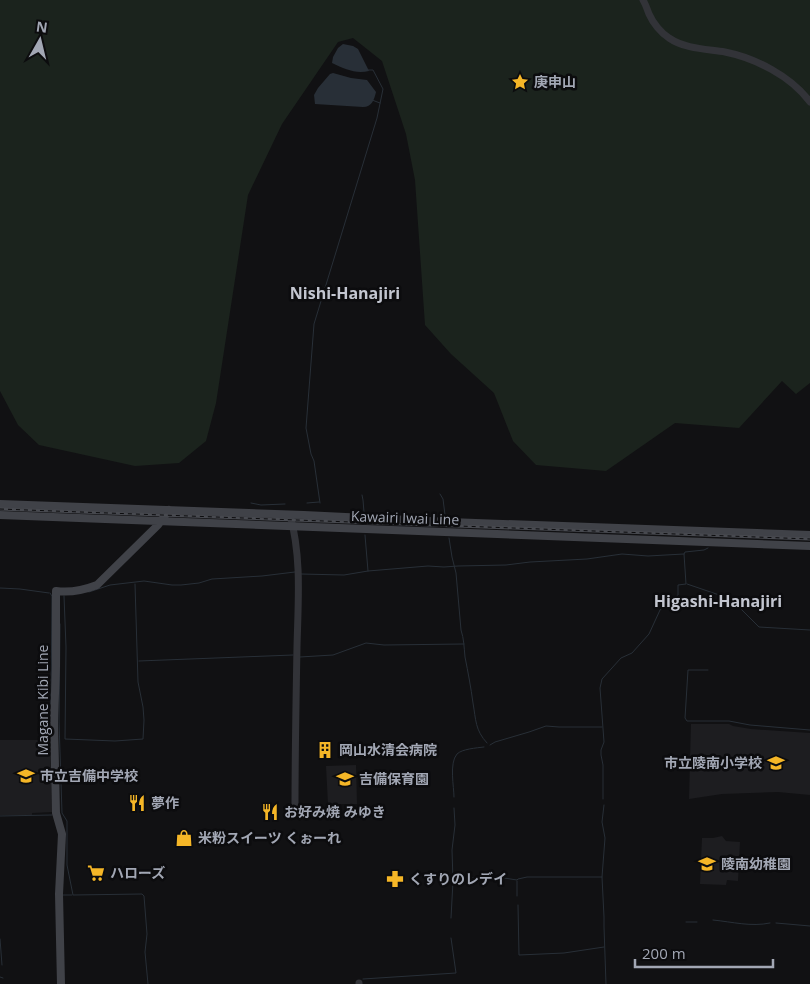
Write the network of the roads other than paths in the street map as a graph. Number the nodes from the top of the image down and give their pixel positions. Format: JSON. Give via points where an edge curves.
{"nodes":[{"id":1,"x":643,"y":0,"type":"edge"},
{"id":2,"x":810,"y":102,"type":"edge"},
{"id":3,"x":0,"y":504,"type":"edge"},
{"id":4,"x":169,"y":510,"type":"junction"},
{"id":5,"x":0,"y":515,"type":"edge"},
{"id":6,"x":290,"y":515,"type":"junction"},
{"id":7,"x":161,"y":522,"type":"junction"},
{"id":8,"x":293,"y":526,"type":"junction"},
{"id":9,"x":810,"y":535,"type":"edge"},
{"id":10,"x":810,"y":546,"type":"edge"},
{"id":11,"x":295,"y":807,"type":"dead end"},
{"id":12,"x":61,"y":984,"type":"edge"}],
"edges":[{"from":1,"to":2,"type":"street","via":[[649,15],[668,38],[682,45],[745,57],[763,64],[798,88]]},
{"from":3,"to":4,"type":"main road","name":"Kawairi Iwai Line"},
{"from":4,"to":6,"type":"main road","name":"Kawairi Iwai Line"},
{"from":4,"to":7,"type":"main road","name":"Magane Kibi Line"},
{"from":5,"to":7,"type":"main road","name":"Kawairi Iwai Line"},
{"from":6,"to":8,"type":"street"},
{"from":6,"to":9,"type":"main road","name":"Kawairi Iwai Line"},
{"from":7,"to":8,"type":"main road","name":"Kawairi Iwai Line"},
{"from":7,"to":12,"type":"main road","name":"Magane Kibi Line","via":[[97,585],[56,592],[54,721],[56,813],[62,834],[59,894]]},
{"from":8,"to":10,"type":"main road","name":"Kawairi Iwai Line"},
{"from":8,"to":11,"type":"street","via":[[298,573]]}]}
